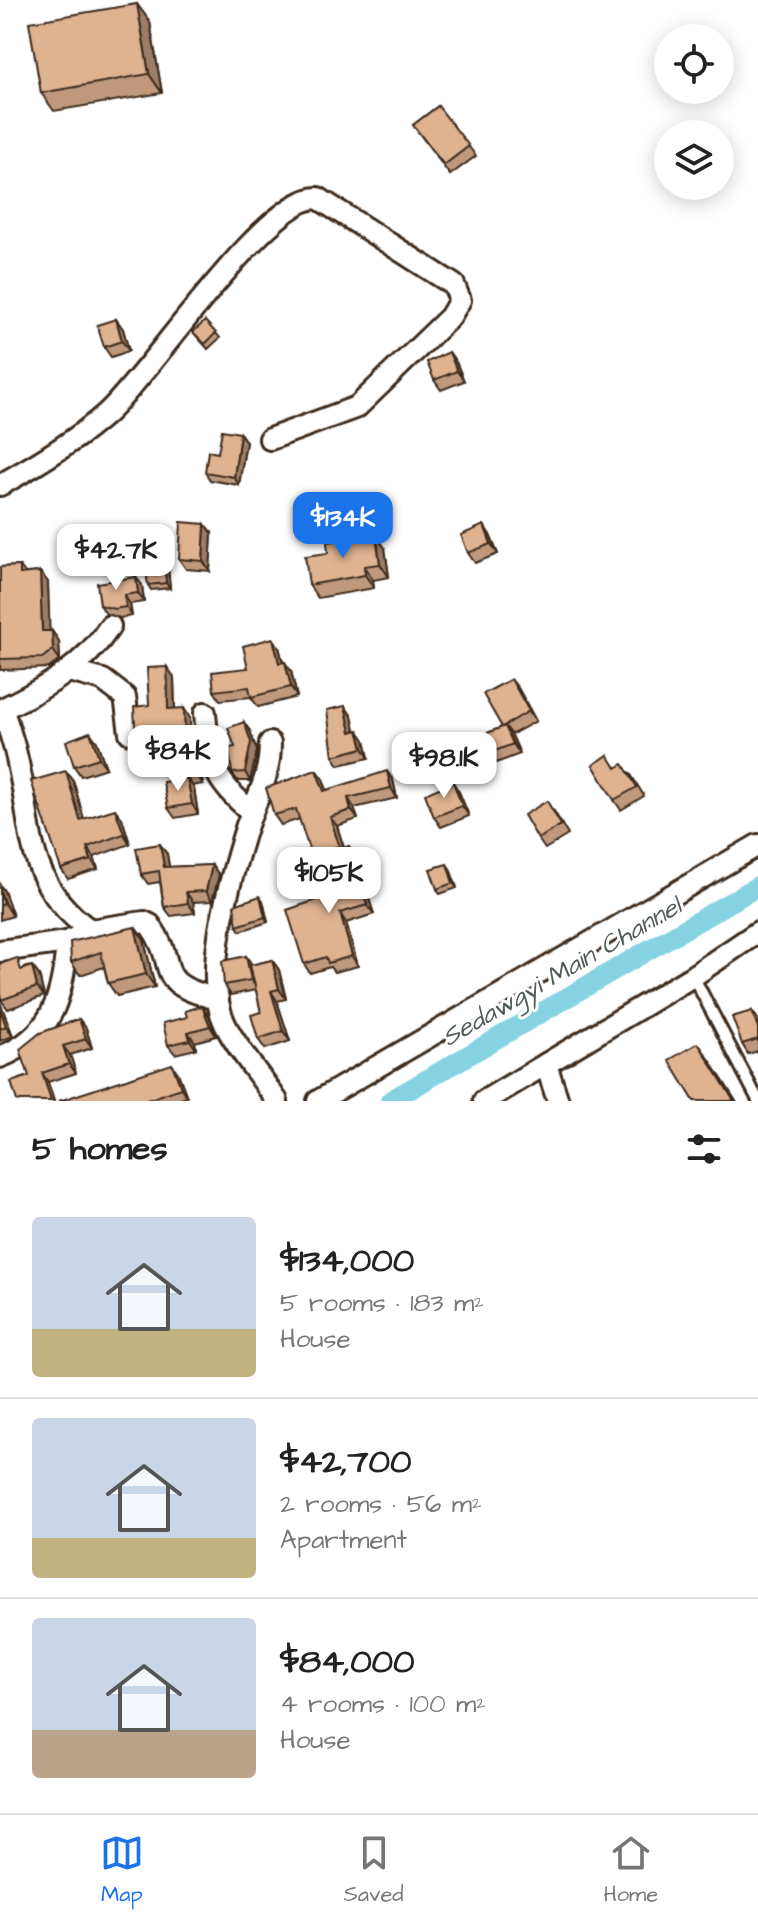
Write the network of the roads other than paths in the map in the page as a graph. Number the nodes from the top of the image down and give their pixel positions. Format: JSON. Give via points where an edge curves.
{"nodes":[{"id":1,"x":270,"y":439,"type":"dead end"},
{"id":2,"x":0,"y":485,"type":"edge"},
{"id":3,"x":110,"y":626,"type":"dead end"},
{"id":4,"x":69,"y":671,"type":"junction"},
{"id":5,"x":1,"y":710,"type":"edge"},
{"id":6,"x":205,"y":713,"type":"dead end"},
{"id":7,"x":130,"y":733,"type":"edge"},
{"id":8,"x":270,"y":743,"type":"dead end"},
{"id":9,"x":252,"y":812,"type":"junction"},
{"id":10,"x":758,"y":845,"type":"edge"},
{"id":11,"x":90,"y":930,"type":"junction"},
{"id":12,"x":758,"y":932,"type":"edge"},
{"id":13,"x":67,"y":942,"type":"junction"},
{"id":14,"x":0,"y":951,"type":"edge"},
{"id":15,"x":693,"y":976,"type":"junction"},
{"id":16,"x":218,"y":999,"type":"junction"},
{"id":17,"x":0,"y":1057,"type":"edge"},
{"id":18,"x":546,"y":1064,"type":"junction"},
{"id":19,"x":758,"y":1100,"type":"edge"},
{"id":20,"x":277,"y":1101,"type":"edge"},
{"id":21,"x":318,"y":1101,"type":"edge"},
{"id":22,"x":484,"y":1101,"type":"edge"},
{"id":23,"x":558,"y":1101,"type":"edge"}],
"edges":[{"from":1,"to":2,"type":"street","via":[[357,407],[450,317],[460,300],[454,285],[318,198],[296,202],[204,294],[108,412]]},
{"from":3,"to":4,"type":"street"},
{"from":4,"to":5,"type":"street"},
{"from":4,"to":7,"type":"street","via":[[103,680],[125,697]]},
{"from":5,"to":11,"type":"street","via":[[24,782],[41,876],[69,915]]},
{"from":6,"to":9,"type":"street","via":[[209,757],[225,790]]},
{"from":8,"to":9,"type":"street","via":[[266,782]]},
{"from":9,"to":16,"type":"street","via":[[225,909],[216,971]]},
{"from":10,"to":21,"type":"street"},
{"from":11,"to":13,"type":"street"},
{"from":11,"to":16,"type":"street","via":[[150,925],[175,983],[187,992]]},
{"from":12,"to":15,"type":"street"},
{"from":13,"to":14,"type":"street"},
{"from":13,"to":17,"type":"street","via":[[63,988],[54,1010],[35,1034]]},
{"from":15,"to":18,"type":"street"},
{"from":15,"to":19,"type":"lane"},
{"from":16,"to":20,"type":"street","via":[[225,1024]]},
{"from":18,"to":22,"type":"street"},
{"from":18,"to":23,"type":"street"}]}
